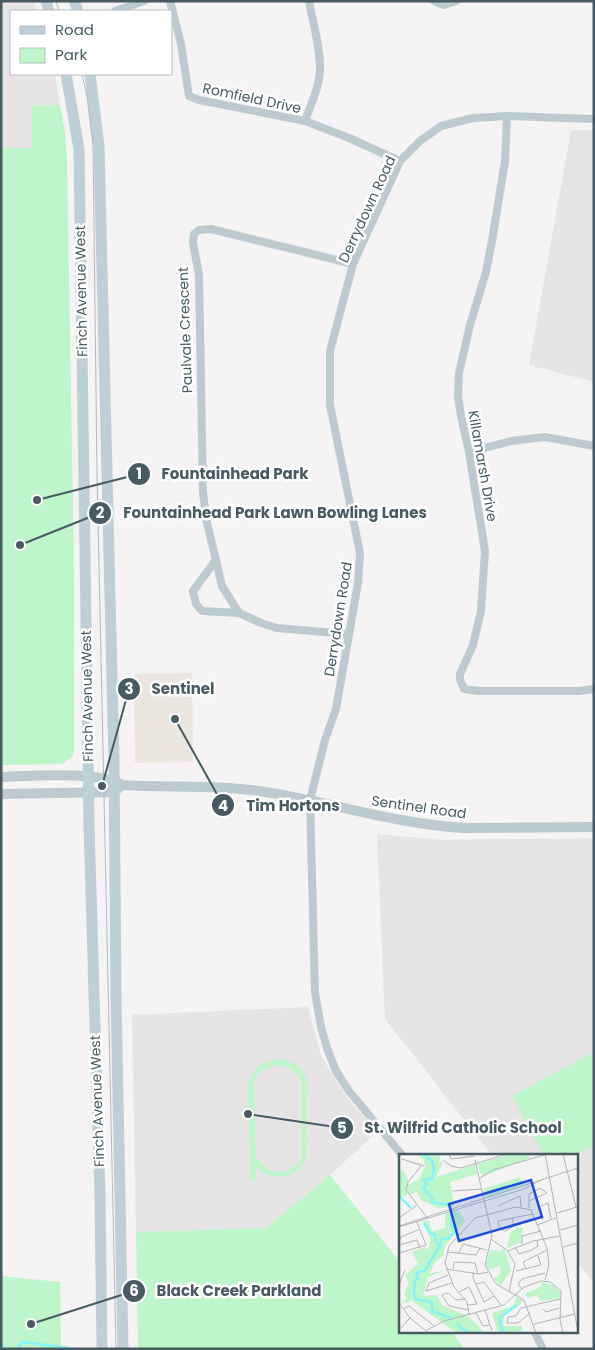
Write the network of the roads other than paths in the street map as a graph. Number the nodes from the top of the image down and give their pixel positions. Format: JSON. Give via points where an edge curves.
{"nodes":[{"id":1,"x":144,"y":1,"type":"edge"},
{"id":2,"x":170,"y":1,"type":"edge"},
{"id":3,"x":309,"y":1,"type":"edge"},
{"id":4,"x":434,"y":1,"type":"edge"},
{"id":5,"x":456,"y":1,"type":"edge"},
{"id":6,"x":118,"y":10,"type":"edge"},
{"id":7,"x":66,"y":75,"type":"edge"},
{"id":8,"x":90,"y":75,"type":"edge"},
{"id":9,"x":507,"y":116,"type":"junction"},
{"id":10,"x":594,"y":119,"type":"edge"},
{"id":11,"x":304,"y":122,"type":"junction"},
{"id":12,"x":400,"y":161,"type":"junction"},
{"id":13,"x":353,"y":264,"type":"junction"},
{"id":14,"x":594,"y":446,"type":"edge"},
{"id":15,"x":469,"y":452,"type":"junction"},
{"id":16,"x":216,"y":560,"type":"junction"},
{"id":17,"x":240,"y":613,"type":"junction"},
{"id":18,"x":348,"y":634,"type":"junction"},
{"id":19,"x":594,"y":688,"type":"edge"},
{"id":20,"x":89,"y":776,"type":"junction"},
{"id":21,"x":1,"y":777,"type":"edge"},
{"id":22,"x":117,"y":785,"type":"junction"},
{"id":23,"x":88,"y":792,"type":"junction"},
{"id":24,"x":1,"y":794,"type":"edge"},
{"id":25,"x":310,"y":800,"type":"junction"},
{"id":26,"x":594,"y":827,"type":"edge"},
{"id":27,"x":401,"y":1154,"type":"edge"},
{"id":28,"x":534,"y":1332,"type":"edge"},
{"id":29,"x":102,"y":1349,"type":"edge"},
{"id":30,"x":123,"y":1349,"type":"edge"},
{"id":31,"x":543,"y":1349,"type":"edge"}],
"edges":[{"from":1,"to":6,"type":"street"},
{"from":2,"to":11,"type":"street","name":"Romfield Drive","via":[[189,96]]},
{"from":3,"to":11,"type":"street","via":[[320,73]]},
{"from":4,"to":5,"type":"street","via":[[444,5]]},
{"from":7,"to":20,"type":"main road","name":"Finch Avenue West","via":[[79,148]]},
{"from":8,"to":22,"type":"main road","name":"Finch Avenue West","via":[[99,146]]},
{"from":9,"to":10,"type":"street","name":"Derrydown Road"},
{"from":9,"to":12,"type":"street","name":"Derrydown Road","via":[[473,118],[441,126]]},
{"from":9,"to":15,"type":"street","name":"Killamarsh Drive","via":[[505,161],[492,241],[459,373],[458,396]]},
{"from":11,"to":12,"type":"street","name":"Romfield Drive"},
{"from":12,"to":13,"type":"street","name":"Derrydown Road"},
{"from":13,"to":16,"type":"street","name":"Paulvale Crescent","via":[[211,229],[194,234],[199,275],[202,482]]},
{"from":13,"to":18,"type":"street","name":"Derrydown Road","via":[[330,351],[330,405],[360,553]]},
{"from":14,"to":15,"type":"street","via":[[545,437]]},
{"from":15,"to":19,"type":"street","name":"Killamarsh Drive","via":[[485,551],[482,611],[473,645],[460,674],[462,686],[468,691],[579,691]]},
{"from":16,"to":17,"type":"street","name":"Paulvale Crescent","via":[[222,586]]},
{"from":16,"to":17,"type":"street","via":[[193,591],[196,604],[202,611]]},
{"from":17,"to":18,"type":"street","via":[[277,628]]},
{"from":18,"to":25,"type":"street","name":"Derrydown Road","via":[[336,709]]},
{"from":20,"to":21,"type":"street","name":"Sentinel Road"},
{"from":20,"to":22,"type":"street","name":"Sentinel Road"},
{"from":20,"to":23,"type":"main road","name":"Finch Avenue West"},
{"from":22,"to":23,"type":"street","name":"Sentinel Road"},
{"from":22,"to":25,"type":"street","name":"Sentinel Road","via":[[231,787]]},
{"from":22,"to":30,"type":"main road","name":"Finch Avenue West","via":[[116,1005]]},
{"from":23,"to":24,"type":"street","name":"Sentinel Road"},
{"from":23,"to":29,"type":"main road","name":"Finch Avenue West"},
{"from":25,"to":26,"type":"street","name":"Sentinel Road","via":[[361,813],[445,827]]},
{"from":25,"to":27,"type":"street","name":"Derrydown Road","via":[[315,993],[321,1027],[336,1071],[349,1092]]},
{"from":28,"to":31,"type":"street"}]}
